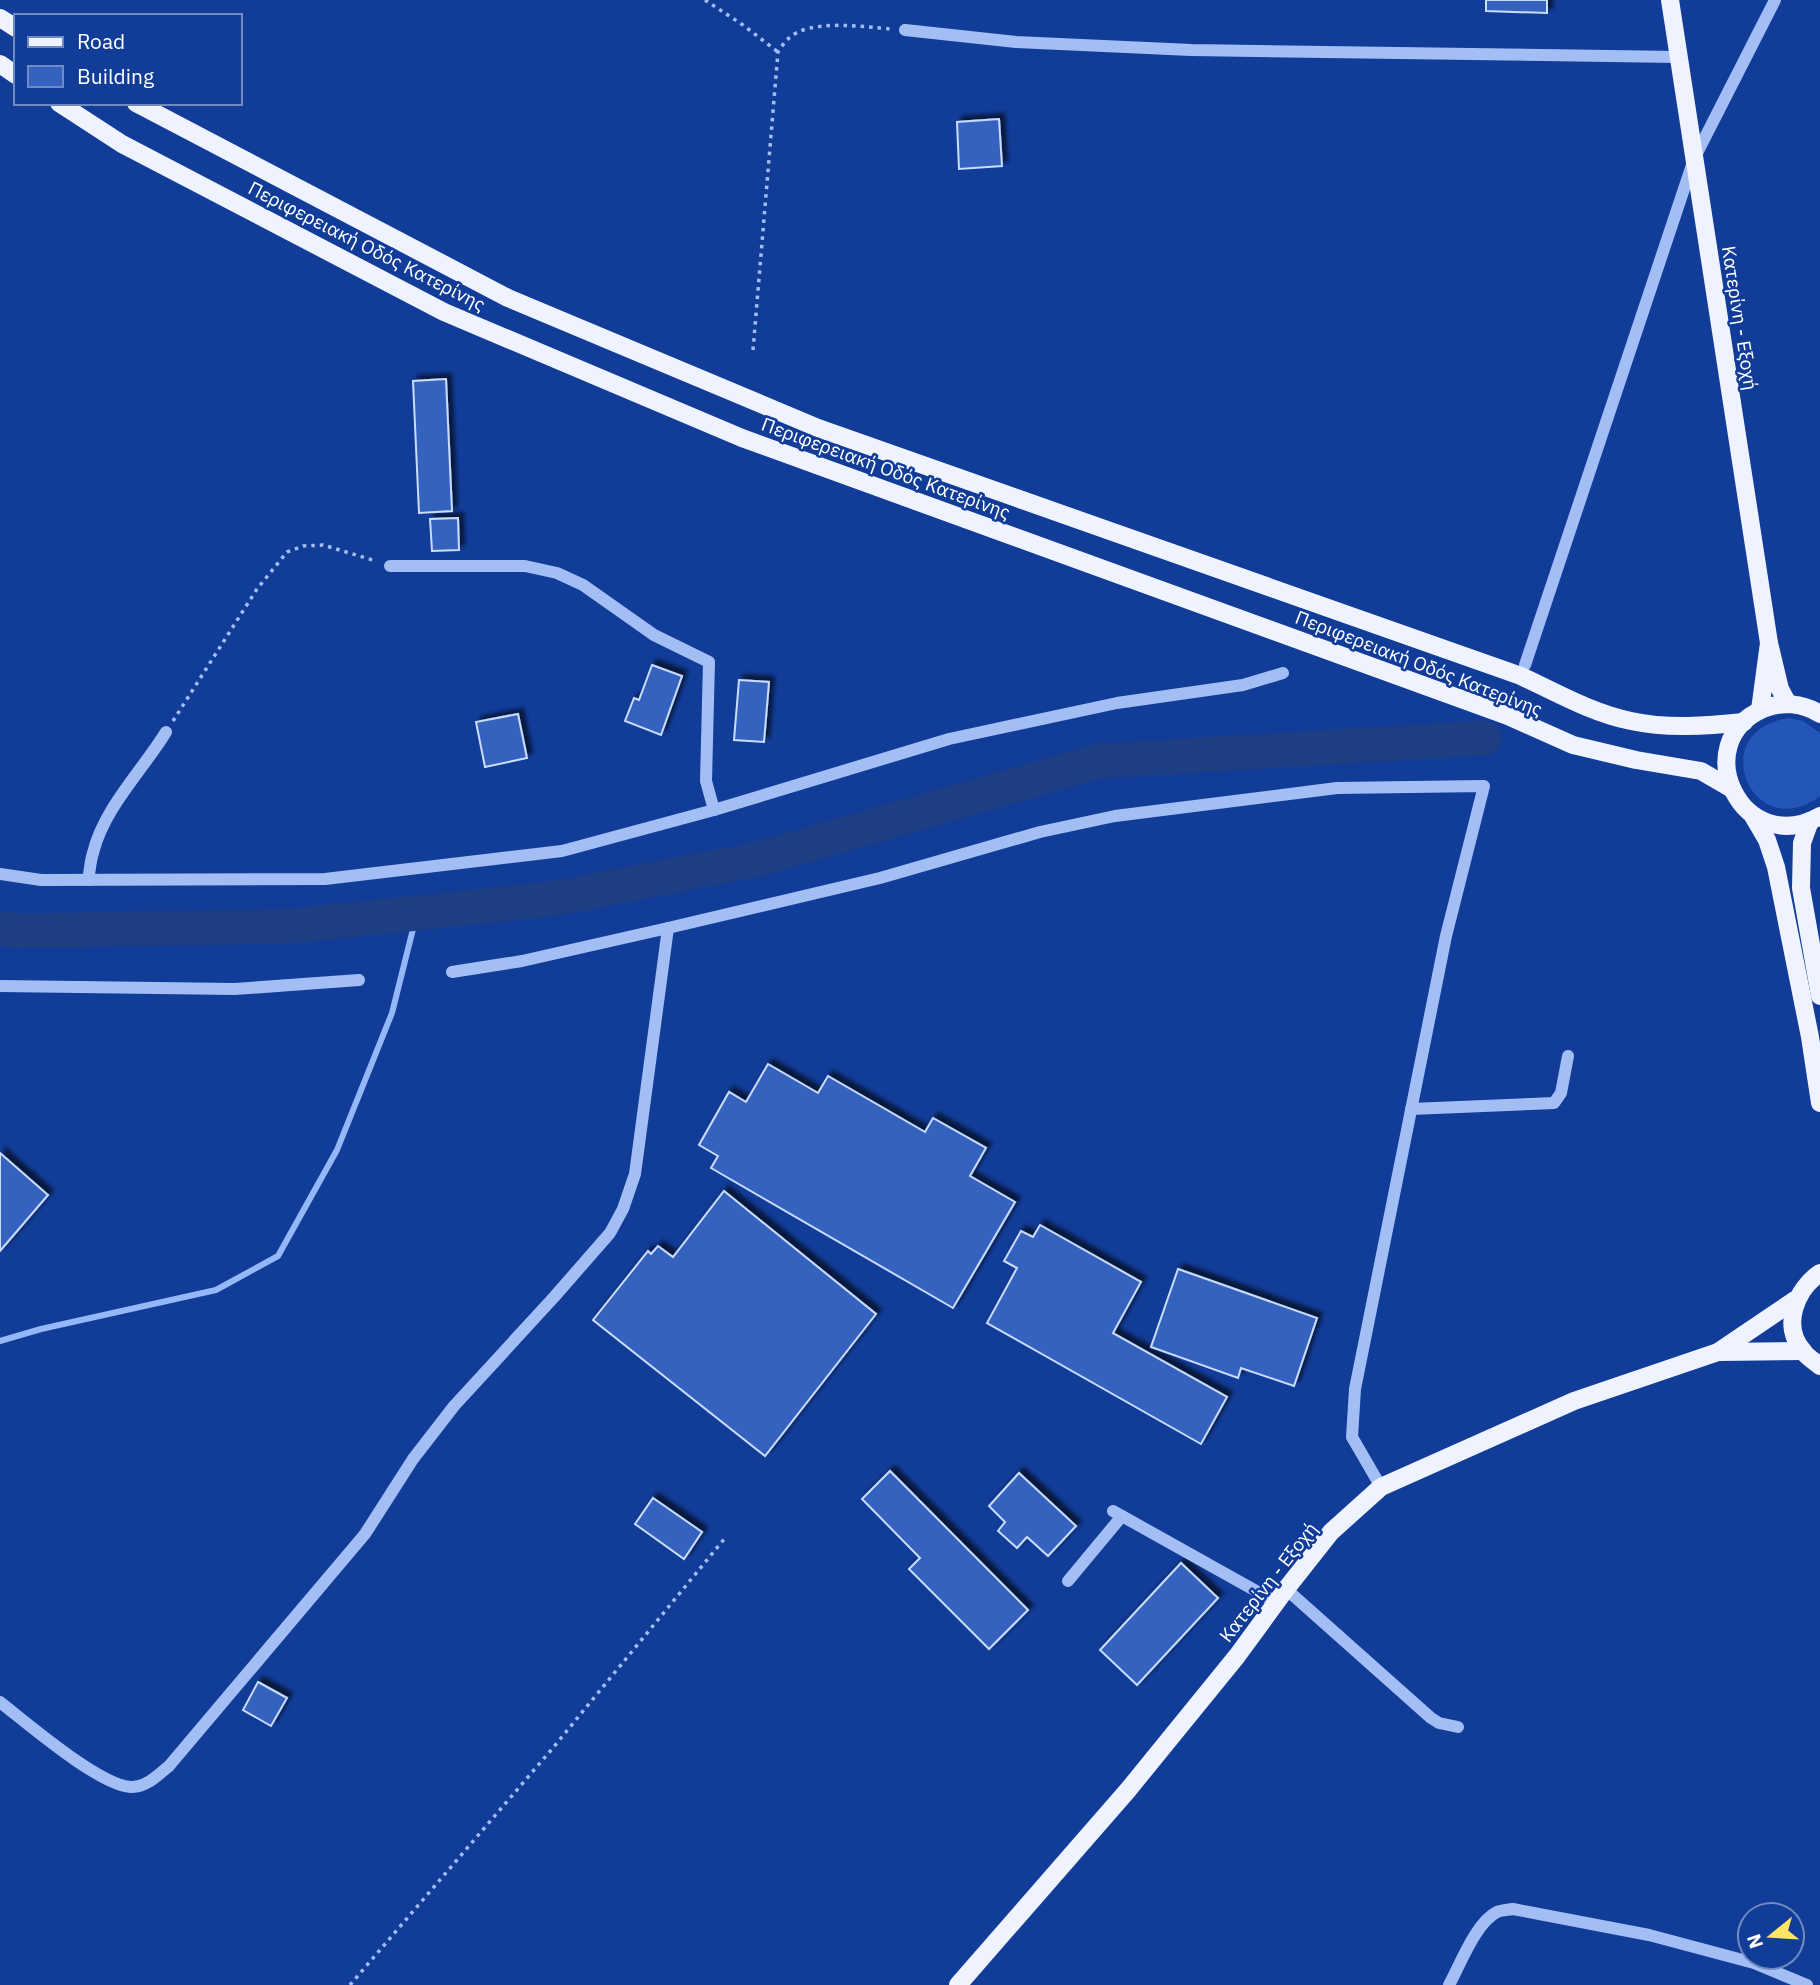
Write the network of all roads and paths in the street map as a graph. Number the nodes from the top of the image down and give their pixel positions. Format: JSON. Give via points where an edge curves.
{"nodes":[{"id":1,"x":705,"y":0,"type":"edge"},
{"id":2,"x":1670,"y":0,"type":"edge"},
{"id":3,"x":1775,"y":0,"type":"edge"},
{"id":4,"x":905,"y":30,"type":"joint"},
{"id":5,"x":778,"y":52,"type":"junction"},
{"id":6,"x":1678,"y":57,"type":"junction"},
{"id":7,"x":62,"y":105,"type":"edge"},
{"id":8,"x":140,"y":105,"type":"edge"},
{"id":9,"x":1694,"y":159,"type":"junction"},
{"id":10,"x":753,"y":350,"type":"dead end"},
{"id":11,"x":390,"y":566,"type":"joint"},
{"id":12,"x":1769,"y":643,"type":"junction"},
{"id":13,"x":1525,"y":665,"type":"dead end"},
{"id":14,"x":1283,"y":673,"type":"dead end"},
{"id":15,"x":1788,"y":704,"type":"junction"},
{"id":16,"x":1760,"y":710,"type":"junction"},
{"id":17,"x":1820,"y":714,"type":"edge"},
{"id":18,"x":1744,"y":722,"type":"junction"},
{"id":19,"x":166,"y":732,"type":"joint"},
{"id":20,"x":1732,"y":789,"type":"junction"},
{"id":21,"x":714,"y":810,"type":"junction"},
{"id":22,"x":1754,"y":816,"type":"junction"},
{"id":23,"x":1815,"y":819,"type":"edge"},
{"id":24,"x":0,"y":874,"type":"edge"},
{"id":25,"x":88,"y":880,"type":"junction"},
{"id":26,"x":668,"y":928,"type":"junction"},
{"id":27,"x":452,"y":972,"type":"dead end"},
{"id":28,"x":359,"y":980,"type":"dead end"},
{"id":29,"x":0,"y":986,"type":"edge"},
{"id":30,"x":1820,"y":996,"type":"edge"},
{"id":31,"x":1568,"y":1056,"type":"dead end"},
{"id":32,"x":1820,"y":1103,"type":"edge"},
{"id":33,"x":1411,"y":1109,"type":"junction"},
{"id":34,"x":1820,"y":1273,"type":"edge"},
{"id":35,"x":1795,"y":1300,"type":"junction"},
{"id":36,"x":1802,"y":1351,"type":"junction"},
{"id":37,"x":1718,"y":1352,"type":"junction"},
{"id":38,"x":1820,"y":1366,"type":"edge"},
{"id":39,"x":1381,"y":1487,"type":"junction"},
{"id":40,"x":725,"y":1538,"type":"dead end"},
{"id":41,"x":1068,"y":1581,"type":"dead end"},
{"id":42,"x":1281,"y":1595,"type":"junction"},
{"id":43,"x":0,"y":1702,"type":"edge"},
{"id":44,"x":1458,"y":1727,"type":"dead end"},
{"id":45,"x":350,"y":1985,"type":"edge"},
{"id":46,"x":958,"y":1985,"type":"edge"},
{"id":47,"x":1449,"y":1985,"type":"edge"},
{"id":48,"x":1807,"y":1985,"type":"edge"}],
"edges":[{"from":1,"to":5,"type":"path"},
{"from":2,"to":6,"type":"main road","name":"Κατερίνη - Εξοχή"},
{"from":3,"to":9,"type":"street"},
{"from":4,"to":5,"type":"path","via":[[825,25],[789,37]]},
{"from":4,"to":6,"type":"street","via":[[1191,50]]},
{"from":5,"to":10,"type":"path"},
{"from":6,"to":9,"type":"main road","name":"Κατερίνη - Εξοχή"},
{"from":7,"to":20,"type":"main road","name":"Περιφερειακή Οδός Κατερίνης","via":[[122,144],[444,312],[742,438],[1508,716],[1573,745],[1701,771]]},
{"from":8,"to":18,"type":"main road","name":"Περιφερειακή Οδός Κατερίνης","via":[[508,298],[818,428],[1521,676],[1603,713],[1669,725]]},
{"from":9,"to":12,"type":"main road","name":"Κατερίνη - Εξοχή"},
{"from":9,"to":13,"type":"street"},
{"from":11,"to":19,"type":"path","via":[[323,545],[286,552],[257,589]]},
{"from":11,"to":21,"type":"street","via":[[525,566],[557,573],[583,585],[654,635],[709,662],[706,781]]},
{"from":12,"to":15,"type":"main road","name":"Κατερίνη - Εξοχή"},
{"from":12,"to":16,"type":"main road","name":"Κατερίνη - Εξοχή"},
{"from":14,"to":21,"type":"street","via":[[1244,685],[1117,703],[949,739]]},
{"from":15,"to":16,"type":"main road"},
{"from":15,"to":17,"type":"main road"},
{"from":16,"to":18,"type":"main road"},
{"from":18,"to":20,"type":"main road","via":[[1732,738],[1727,756]]},
{"from":19,"to":25,"type":"street","via":[[101,831]]},
{"from":20,"to":22,"type":"main road"},
{"from":21,"to":25,"type":"street","via":[[562,851],[325,879]]},
{"from":22,"to":23,"type":"main road","via":[[1781,826]]},
{"from":22,"to":32,"type":"main road","via":[[1776,867]]},
{"from":23,"to":30,"type":"main road","via":[[1802,843],[1801,888]]},
{"from":24,"to":25,"type":"street"},
{"from":26,"to":27,"type":"street"},
{"from":26,"to":33,"type":"street","via":[[1115,816],[1337,788],[1485,786],[1446,936]]},
{"from":26,"to":43,"type":"street","via":[[635,1174],[610,1233],[454,1406],[365,1534],[169,1766],[152,1781],[130,1788],[74,1760]]},
{"from":28,"to":29,"type":"street","via":[[235,989]]},
{"from":31,"to":33,"type":"street","via":[[1561,1093],[1554,1103]]},
{"from":33,"to":39,"type":"street","via":[[1355,1389],[1352,1437]]},
{"from":34,"to":35,"type":"main road","name":"Κατερίνη - Εξοχή"},
{"from":35,"to":36,"type":"main road","via":[[1792,1322]]},
{"from":35,"to":37,"type":"main road","name":"Κατερίνη - Εξοχή"},
{"from":36,"to":37,"type":"main road","name":"Κατερίνη - Εξοχή"},
{"from":36,"to":38,"type":"main road"},
{"from":37,"to":39,"type":"main road","name":"Κατερίνη - Εξοχή","via":[[1574,1401]]},
{"from":39,"to":42,"type":"main road","name":"Κατερίνη - Εξοχή","via":[[1331,1532]]},
{"from":40,"to":45,"type":"path"},
{"from":41,"to":42,"type":"street","via":[[1118,1514]]},
{"from":42,"to":44,"type":"street","via":[[1430,1718]]},
{"from":42,"to":46,"type":"main road","name":"Κατερίνη - Εξοχή","via":[[1128,1790]]},
{"from":47,"to":48,"type":"street","via":[[1487,1920],[1498,1911],[1513,1909],[1754,1963]]}]}
